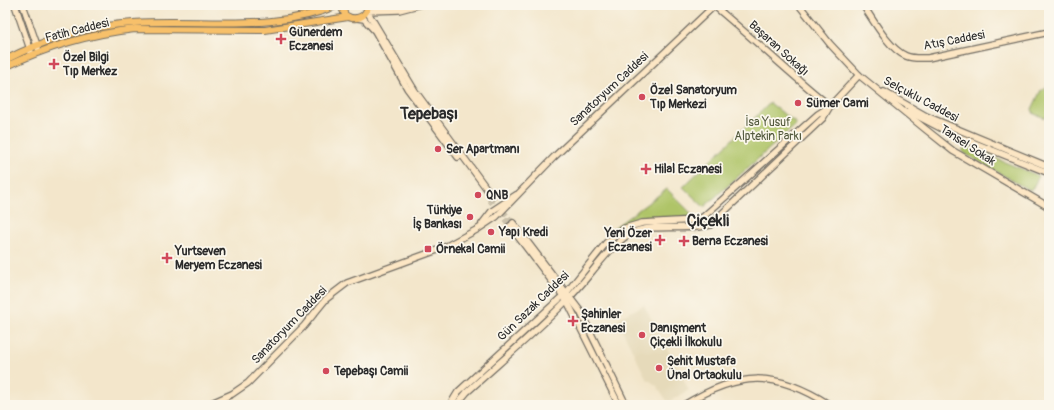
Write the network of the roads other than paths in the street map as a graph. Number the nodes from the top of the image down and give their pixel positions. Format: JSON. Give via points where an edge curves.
{"nodes":[{"id":1,"x":15,"y":5,"type":"edge"},
{"id":2,"x":23,"y":5,"type":"edge"},
{"id":3,"x":338,"y":5,"type":"edge"},
{"id":4,"x":341,"y":5,"type":"edge"},
{"id":5,"x":418,"y":5,"type":"edge"},
{"id":6,"x":714,"y":5,"type":"edge"},
{"id":7,"x":799,"y":5,"type":"edge"},
{"id":8,"x":863,"y":5,"type":"edge"},
{"id":9,"x":368,"y":8,"type":"edge"},
{"id":10,"x":348,"y":17,"type":"junction"},
{"id":11,"x":357,"y":18,"type":"junction"},
{"id":12,"x":1049,"y":32,"type":"edge"},
{"id":13,"x":29,"y":48,"type":"junction"},
{"id":14,"x":38,"y":48,"type":"junction"},
{"id":15,"x":32,"y":55,"type":"junction"},
{"id":16,"x":5,"y":60,"type":"edge"},
{"id":17,"x":5,"y":67,"type":"edge"},
{"id":18,"x":859,"y":75,"type":"junction"},
{"id":19,"x":873,"y":86,"type":"junction"},
{"id":20,"x":830,"y":106,"type":"junction"},
{"id":21,"x":961,"y":135,"type":"junction"},
{"id":22,"x":1049,"y":167,"type":"edge"},
{"id":23,"x":1049,"y":173,"type":"edge"},
{"id":24,"x":1049,"y":207,"type":"edge"},
{"id":25,"x":511,"y":224,"type":"tunnel mouth"},
{"id":26,"x":567,"y":296,"type":"junction"},
{"id":27,"x":207,"y":405,"type":"edge"},
{"id":28,"x":450,"y":405,"type":"edge"},
{"id":29,"x":456,"y":405,"type":"edge"},
{"id":30,"x":619,"y":405,"type":"edge"},
{"id":31,"x":626,"y":405,"type":"edge"},
{"id":32,"x":684,"y":405,"type":"edge"},
{"id":33,"x":830,"y":405,"type":"edge"}],
"edges":[{"from":1,"to":13,"type":"main road"},
{"from":2,"to":14,"type":"main road"},
{"from":3,"to":14,"type":"main road","name":"Fatih Caddesi","via":[[307,16],[276,20],[116,25]]},
{"from":4,"to":10,"type":"main road"},
{"from":5,"to":9,"type":"main road","via":[[399,10]]},
{"from":6,"to":20,"type":"main road","name":"Başaran Sokağı","via":[[792,76]]},
{"from":6,"to":27,"type":"main road","name":"Sanatoryum Caddesi","via":[[554,157],[521,192],[492,211],[478,230],[444,248],[347,283],[326,299],[304,326],[248,383],[232,394]]},
{"from":7,"to":18,"type":"main road","name":"Tansel Sokak"},
{"from":8,"to":12,"type":"main road","name":"Atış Caddesi","via":[[889,42],[912,58],[928,58]]},
{"from":9,"to":11,"type":"main road","via":[[363,16]]},
{"from":9,"to":11,"type":"main road","via":[[415,91],[491,198],[407,88],[374,31],[364,19]]},
{"from":10,"to":11,"type":"main road","name":"Fatih Caddesi"},
{"from":10,"to":14,"type":"main road","name":"Fatih Caddesi","via":[[265,30],[117,31]]},
{"from":13,"to":14,"type":"main road","name":"Fatih Caddesi"},
{"from":13,"to":15,"type":"main road"},
{"from":13,"to":16,"type":"main road","name":"Fatih Caddesi"},
{"from":14,"to":15,"type":"main road","name":"Fatih Caddesi"},
{"from":15,"to":17,"type":"main road","name":"Fatih Caddesi"},
{"from":18,"to":19,"type":"main road","name":"Tansel Sokak"},
{"from":18,"to":20,"type":"main road","name":"Gün Sazak Caddesi"},
{"from":19,"to":21,"type":"main road","name":"Selçuklu Caddesi","via":[[918,118]]},
{"from":19,"to":24,"type":"main road","name":"Tansel Sokak","via":[[953,151]]},
{"from":20,"to":26,"type":"main road","name":"Gün Sazak Caddesi","via":[[703,217],[696,220],[642,223],[625,228],[606,243]]},
{"from":20,"to":26,"type":"main road","name":"Gün Sazak Caddesi","via":[[823,118],[710,225],[635,232],[618,242]]},
{"from":21,"to":22,"type":"main road","name":"Selçuklu Caddesi"},
{"from":21,"to":23,"type":"main road","name":"Selçuklu Caddesi"},
{"from":25,"to":26,"type":"main road"},
{"from":26,"to":28,"type":"main road","name":"Gün Sazak Caddesi","via":[[458,392]]},
{"from":26,"to":29,"type":"main road","name":"Gün Sazak Caddesi"},
{"from":26,"to":30,"type":"main road"},
{"from":26,"to":31,"type":"main road","via":[[580,311]]},
{"from":32,"to":33,"type":"main road","via":[[722,385],[753,379],[790,384],[810,392]]}]}
